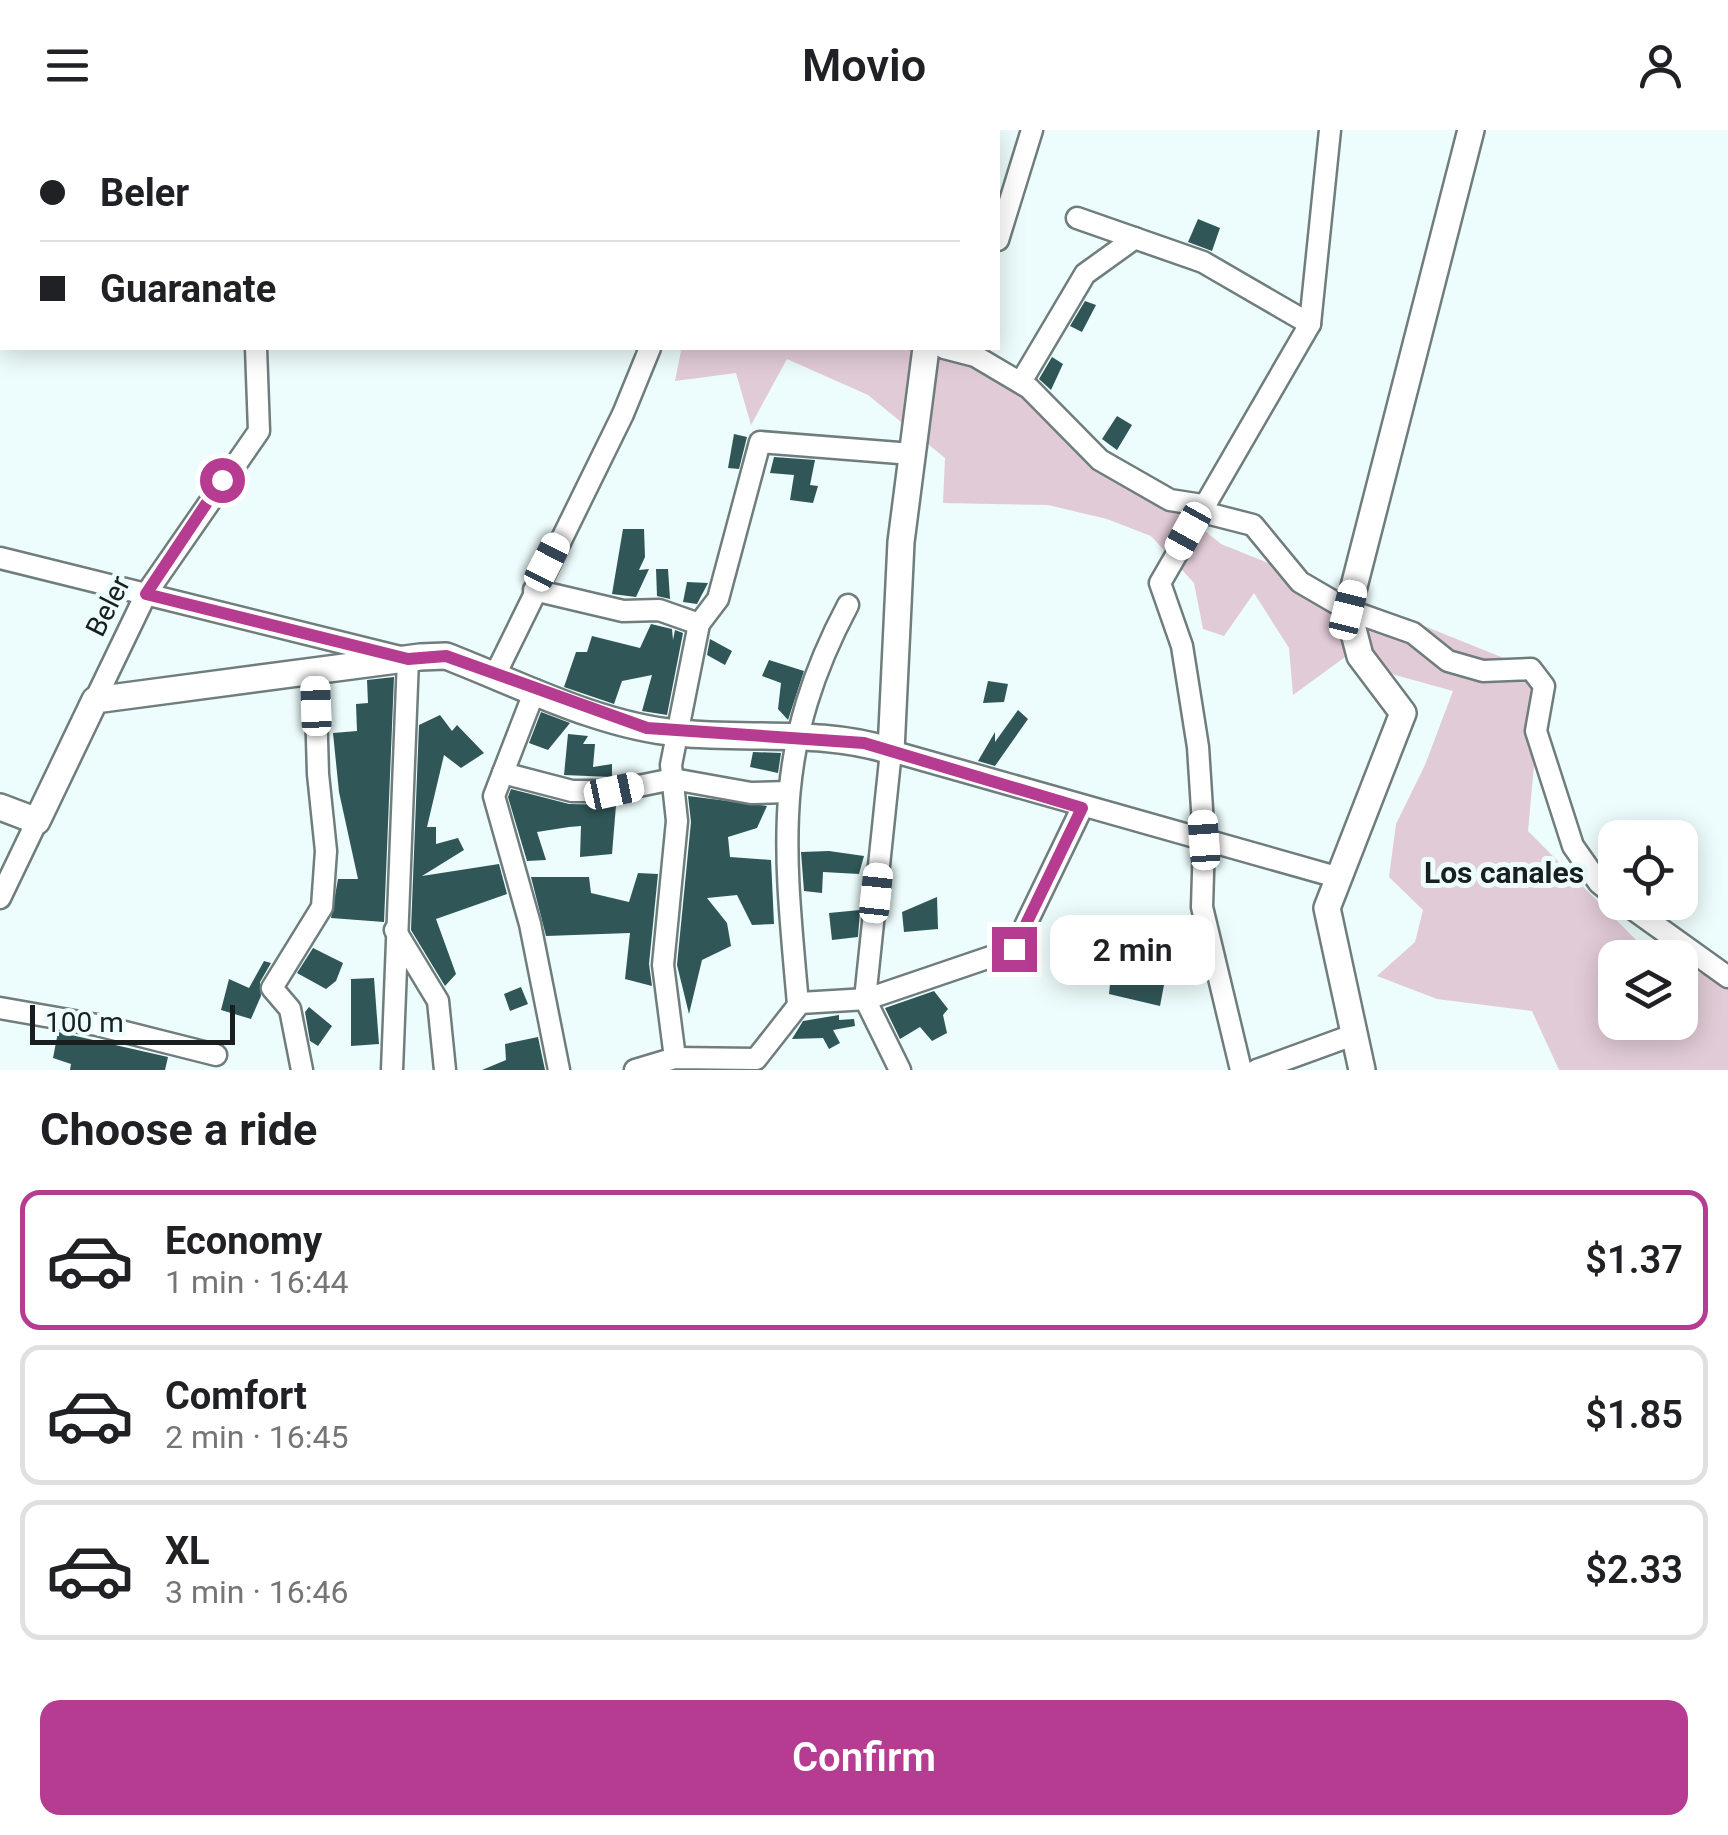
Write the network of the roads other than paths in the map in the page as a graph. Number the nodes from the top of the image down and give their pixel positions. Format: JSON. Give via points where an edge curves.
{"nodes":[{"id":1,"x":1032,"y":130,"type":"edge"},
{"id":2,"x":1330,"y":130,"type":"edge"},
{"id":3,"x":1471,"y":130,"type":"edge"},
{"id":4,"x":1078,"y":218,"type":"dead end"},
{"id":5,"x":1000,"y":234,"type":"edge"},
{"id":6,"x":1135,"y":238,"type":"junction"},
{"id":7,"x":1310,"y":324,"type":"junction"},
{"id":8,"x":256,"y":350,"type":"edge"},
{"id":9,"x":649,"y":350,"type":"edge"},
{"id":10,"x":926,"y":350,"type":"edge"},
{"id":11,"x":959,"y":350,"type":"edge"},
{"id":12,"x":1021,"y":382,"type":"junction"},
{"id":13,"x":912,"y":454,"type":"junction"},
{"id":14,"x":1202,"y":505,"type":"junction"},
{"id":15,"x":0,"y":558,"type":"edge"},
{"id":16,"x":534,"y":590,"type":"junction"},
{"id":17,"x":146,"y":594,"type":"junction"},
{"id":18,"x":848,"y":605,"type":"dead end"},
{"id":19,"x":1348,"y":610,"type":"junction"},
{"id":20,"x":698,"y":624,"type":"junction"},
{"id":21,"x":408,"y":659,"type":"junction"},
{"id":22,"x":315,"y":672,"type":"junction"},
{"id":23,"x":495,"y":674,"type":"junction"},
{"id":24,"x":535,"y":690,"type":"junction"},
{"id":25,"x":95,"y":700,"type":"junction"},
{"id":26,"x":676,"y":734,"type":"junction"},
{"id":27,"x":797,"y":738,"type":"junction"},
{"id":28,"x":891,"y":751,"type":"junction"},
{"id":29,"x":503,"y":773,"type":"junction"},
{"id":30,"x":673,"y":778,"type":"junction"},
{"id":31,"x":789,"y":792,"type":"junction"},
{"id":32,"x":0,"y":808,"type":"edge"},
{"id":33,"x":1082,"y":808,"type":"junction"},
{"id":34,"x":37,"y":821,"type":"junction"},
{"id":35,"x":1204,"y":840,"type":"junction"},
{"id":36,"x":1340,"y":878,"type":"junction"},
{"id":37,"x":1598,"y":882,"type":"edge"},
{"id":38,"x":0,"y":898,"type":"edge"},
{"id":39,"x":1649,"y":920,"type":"edge"},
{"id":40,"x":395,"y":930,"type":"junction"},
{"id":41,"x":1728,"y":976,"type":"edge"},
{"id":42,"x":865,"y":999,"type":"junction"},
{"id":43,"x":798,"y":1004,"type":"junction"},
{"id":44,"x":0,"y":1008,"type":"edge"},
{"id":45,"x":1354,"y":1035,"type":"junction"},
{"id":46,"x":216,"y":1055,"type":"dead end"},
{"id":47,"x":675,"y":1058,"type":"junction"},
{"id":48,"x":760,"y":1062,"type":"edge"},
{"id":49,"x":302,"y":1070,"type":"edge"},
{"id":50,"x":392,"y":1070,"type":"edge"},
{"id":51,"x":445,"y":1070,"type":"edge"},
{"id":52,"x":559,"y":1070,"type":"edge"},
{"id":53,"x":636,"y":1070,"type":"edge"},
{"id":54,"x":900,"y":1070,"type":"edge"},
{"id":55,"x":1242,"y":1070,"type":"edge"},
{"id":56,"x":1257,"y":1070,"type":"edge"},
{"id":57,"x":1362,"y":1070,"type":"edge"}],
"edges":[{"from":1,"to":5,"type":"street"},
{"from":2,"to":7,"type":"street"},
{"from":3,"to":19,"type":"main road"},
{"from":4,"to":6,"type":"street"},
{"from":6,"to":7,"type":"street","via":[[1203,262]]},
{"from":6,"to":12,"type":"street","via":[[1085,274]]},
{"from":7,"to":14,"type":"street"},
{"from":8,"to":17,"type":"street","name":"Beler","via":[[259,430]]},
{"from":9,"to":16,"type":"street"},
{"from":10,"to":13,"type":"main road"},
{"from":11,"to":12,"type":"street"},
{"from":12,"to":14,"type":"street","via":[[1100,460],[1170,500]]},
{"from":13,"to":20,"type":"street","via":[[760,442],[718,599]]},
{"from":13,"to":28,"type":"main road"},
{"from":14,"to":19,"type":"street","via":[[1210,514],[1253,524],[1300,582]]},
{"from":14,"to":35,"type":"street","via":[[1160,583],[1182,646]]},
{"from":15,"to":17,"type":"street"},
{"from":16,"to":20,"type":"street","via":[[623,611],[659,610]]},
{"from":16,"to":23,"type":"street"},
{"from":17,"to":21,"type":"street"},
{"from":17,"to":25,"type":"street","name":"Beler"},
{"from":18,"to":27,"type":"street","via":[[817,663]]},
{"from":19,"to":36,"type":"main road","via":[[1360,656],[1404,714]]},
{"from":19,"to":37,"type":"street","via":[[1414,633],[1448,662],[1483,671],[1531,669],[1544,686],[1536,731],[1574,846]]},
{"from":20,"to":26,"type":"street"},
{"from":21,"to":22,"type":"main road"},
{"from":21,"to":23,"type":"main road","via":[[446,656]]},
{"from":21,"to":40,"type":"street"},
{"from":22,"to":25,"type":"main road"},
{"from":22,"to":49,"type":"street","via":[[326,851],[322,907],[272,988],[290,1010]]},
{"from":23,"to":24,"type":"main road"},
{"from":24,"to":26,"type":"main road"},
{"from":24,"to":29,"type":"street"},
{"from":25,"to":34,"type":"main road","name":"Beler"},
{"from":26,"to":27,"type":"main road"},
{"from":26,"to":30,"type":"street"},
{"from":27,"to":28,"type":"main road","via":[[837,738]]},
{"from":27,"to":31,"type":"street"},
{"from":28,"to":33,"type":"street"},
{"from":28,"to":42,"type":"street"},
{"from":29,"to":30,"type":"street","via":[[572,792]]},
{"from":29,"to":52,"type":"street","via":[[494,796],[530,924]]},
{"from":30,"to":31,"type":"street","via":[[751,793]]},
{"from":30,"to":47,"type":"street","via":[[677,821],[662,965]]},
{"from":31,"to":43,"type":"street","via":[[784,852]]},
{"from":32,"to":34,"type":"main road"},
{"from":33,"to":35,"type":"street"},
{"from":33,"to":42,"type":"street","via":[[1014,949]]},
{"from":34,"to":38,"type":"street","name":"Beler"},
{"from":35,"to":36,"type":"street"},
{"from":35,"to":55,"type":"street","via":[[1202,907]]},
{"from":36,"to":45,"type":"main road","via":[[1328,908]]},
{"from":39,"to":41,"type":"street"},
{"from":40,"to":50,"type":"street"},
{"from":40,"to":51,"type":"street","via":[[438,1001]]},
{"from":42,"to":43,"type":"street"},
{"from":42,"to":54,"type":"street"},
{"from":43,"to":48,"type":"street"},
{"from":44,"to":46,"type":"street"},
{"from":45,"to":56,"type":"street"},
{"from":45,"to":57,"type":"main road"},
{"from":47,"to":48,"type":"street"},
{"from":47,"to":53,"type":"street"}]}
